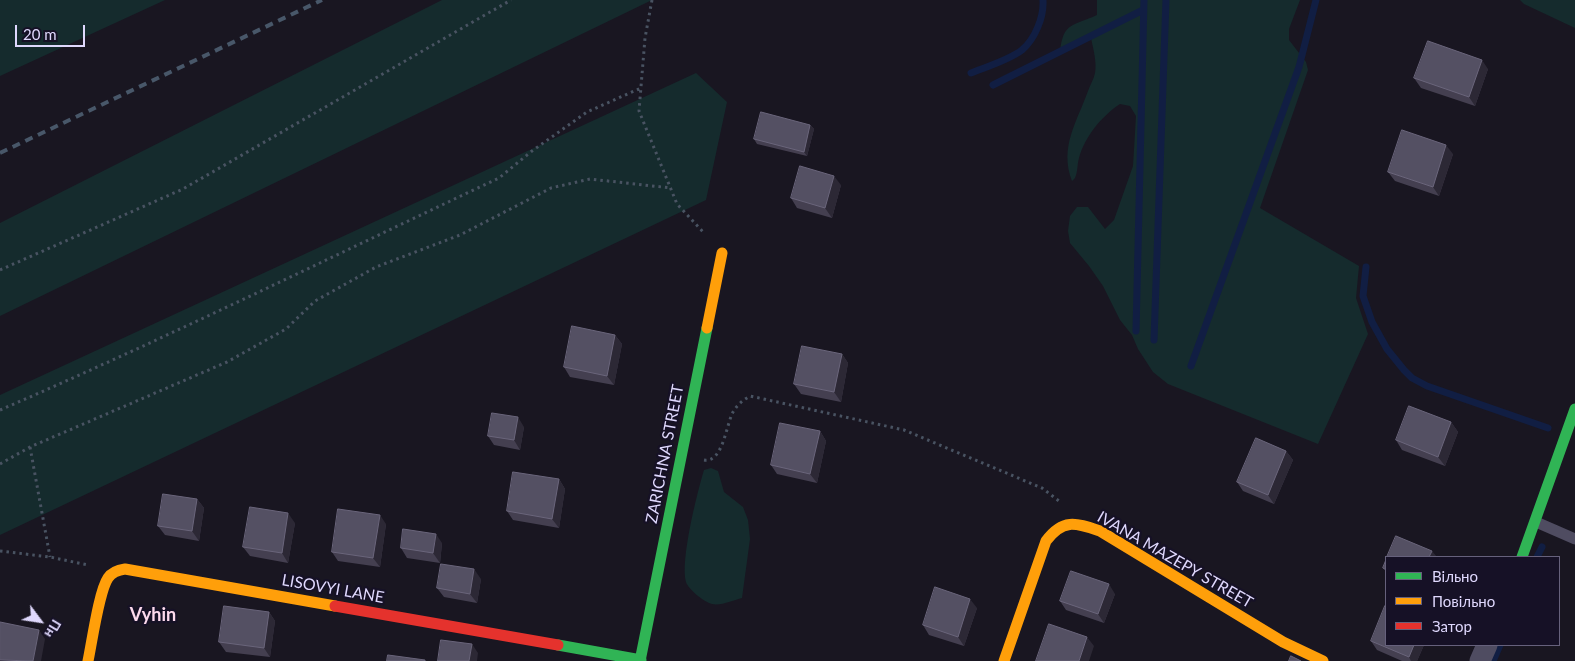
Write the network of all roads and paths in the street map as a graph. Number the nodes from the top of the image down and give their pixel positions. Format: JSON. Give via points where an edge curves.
{"nodes":[{"id":1,"x":511,"y":0,"type":"edge"},
{"id":2,"x":652,"y":0,"type":"edge"},
{"id":3,"x":641,"y":88,"type":"junction"},
{"id":4,"x":671,"y":188,"type":"junction"},
{"id":5,"x":722,"y":253,"type":"joint"},
{"id":6,"x":0,"y":270,"type":"edge"},
{"id":7,"x":1575,"y":409,"type":"edge"},
{"id":8,"x":0,"y":410,"type":"edge"},
{"id":9,"x":30,"y":447,"type":"junction"},
{"id":10,"x":681,"y":458,"type":"junction"},
{"id":11,"x":0,"y":464,"type":"edge"},
{"id":12,"x":1536,"y":522,"type":"junction"},
{"id":13,"x":1078,"y":524,"type":"junction"},
{"id":14,"x":1575,"y":539,"type":"edge"},
{"id":15,"x":0,"y":551,"type":"edge"},
{"id":16,"x":1522,"y":556,"type":"edge"},
{"id":17,"x":50,"y":557,"type":"junction"},
{"id":18,"x":114,"y":571,"type":"junction"},
{"id":19,"x":1487,"y":646,"type":"edge"},
{"id":20,"x":641,"y":660,"type":"edge"},
{"id":21,"x":88,"y":661,"type":"edge"},
{"id":22,"x":1004,"y":661,"type":"edge"},
{"id":23,"x":1323,"y":661,"type":"edge"},
{"id":24,"x":1480,"y":661,"type":"edge"}],
"edges":[{"from":1,"to":6,"type":"path","via":[[183,189]]},
{"from":2,"to":3,"type":"path","via":[[644,38]]},
{"from":3,"to":4,"type":"path","via":[[639,111]]},
{"from":3,"to":8,"type":"path","via":[[587,112],[500,178],[216,314]]},
{"from":4,"to":5,"type":"path","via":[[677,204]]},
{"from":4,"to":9,"type":"path","via":[[590,179],[551,188],[460,235],[376,267],[315,301],[286,329],[227,362]]},
{"from":5,"to":10,"type":"street","name":"ZARICHNA STREET"},
{"from":7,"to":12,"type":"street"},
{"from":9,"to":11,"type":"path"},
{"from":9,"to":17,"type":"path"},
{"from":10,"to":13,"type":"path","via":[[709,461],[716,457],[733,412],[742,400],[750,396],[904,430],[1042,488],[1065,506]]},
{"from":10,"to":20,"type":"street","name":"ZARICHNA STREET"},
{"from":12,"to":14,"type":"lane"},
{"from":12,"to":16,"type":"street"},
{"from":13,"to":22,"type":"street","name":"IVANA MAZEPY STREET","via":[[1064,524],[1053,529],[1046,540]]},
{"from":13,"to":23,"type":"street","name":"IVANA MAZEPY STREET","via":[[1100,531],[1283,642]]},
{"from":15,"to":17,"type":"path"},
{"from":17,"to":18,"type":"path"},
{"from":18,"to":20,"type":"street","name":"LISOVYI LANE","via":[[135,570]]},
{"from":18,"to":21,"type":"street","via":[[103,588]]},
{"from":19,"to":24,"type":"street"}]}
